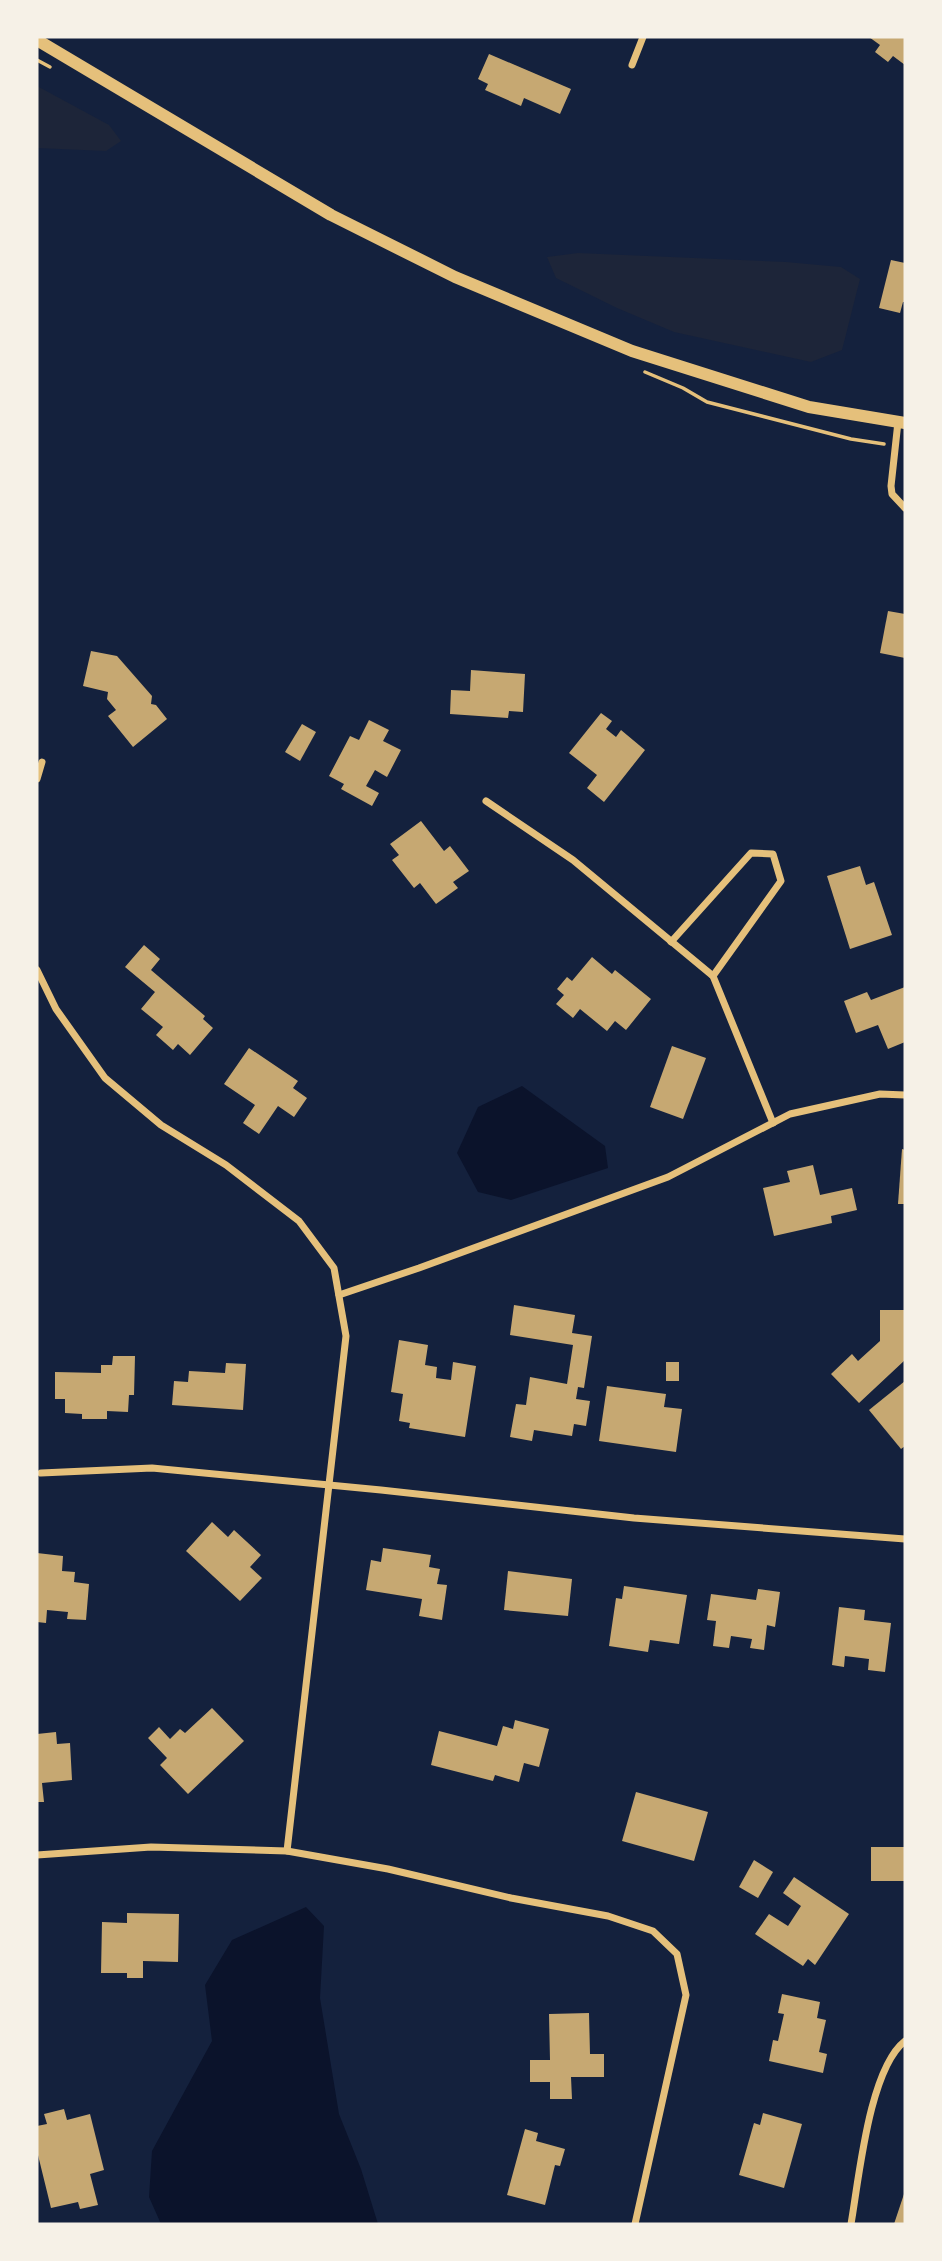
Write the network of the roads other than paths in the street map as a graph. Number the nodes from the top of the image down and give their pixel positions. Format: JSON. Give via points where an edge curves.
{"nodes":[{"id":1,"x":643,"y":37,"type":"edge"},
{"id":2,"x":37,"y":40,"type":"edge"},
{"id":3,"x":632,"y":65,"type":"dead end"},
{"id":4,"x":902,"y":422,"type":"edge"},
{"id":5,"x":905,"y":508,"type":"edge"},
{"id":6,"x":42,"y":762,"type":"dead end"},
{"id":7,"x":37,"y":779,"type":"edge"},
{"id":8,"x":486,"y":801,"type":"dead end"},
{"id":9,"x":671,"y":942,"type":"junction"},
{"id":10,"x":37,"y":970,"type":"edge"},
{"id":11,"x":713,"y":976,"type":"junction"},
{"id":12,"x":905,"y":1095,"type":"edge"},
{"id":13,"x":773,"y":1123,"type":"junction"},
{"id":14,"x":339,"y":1295,"type":"junction"},
{"id":15,"x":41,"y":1473,"type":"dead end"},
{"id":16,"x":331,"y":1485,"type":"junction"},
{"id":17,"x":905,"y":1539,"type":"edge"},
{"id":18,"x":287,"y":1851,"type":"junction"},
{"id":19,"x":37,"y":1855,"type":"edge"},
{"id":20,"x":905,"y":2041,"type":"edge"},
{"id":21,"x":635,"y":2224,"type":"edge"},
{"id":22,"x":851,"y":2224,"type":"edge"}],
"edges":[{"from":1,"to":3,"type":"street"},
{"from":2,"to":4,"type":"street","via":[[331,215],[455,277],[632,351],[808,407]]},
{"from":4,"to":5,"type":"street","via":[[891,486]]},
{"from":6,"to":7,"type":"street"},
{"from":8,"to":9,"type":"street","via":[[573,860]]},
{"from":9,"to":11,"type":"street"},
{"from":9,"to":11,"type":"street","via":[[751,853],[773,854],[781,881]]},
{"from":10,"to":14,"type":"street","via":[[56,1009],[105,1078],[161,1125],[226,1165],[299,1221],[334,1268]]},
{"from":11,"to":13,"type":"street"},
{"from":12,"to":13,"type":"street","via":[[880,1094],[790,1114]]},
{"from":13,"to":14,"type":"street","via":[[668,1177]]},
{"from":14,"to":16,"type":"street","via":[[346,1336]]},
{"from":15,"to":16,"type":"street","via":[[152,1468]]},
{"from":16,"to":17,"type":"street","via":[[634,1518]]},
{"from":16,"to":18,"type":"street"},
{"from":18,"to":19,"type":"street","via":[[150,1847]]},
{"from":18,"to":21,"type":"street","via":[[608,1916],[653,1931],[677,1954],[686,1996]]},
{"from":20,"to":22,"type":"street","via":[[897,2047],[877,2085]]}]}
